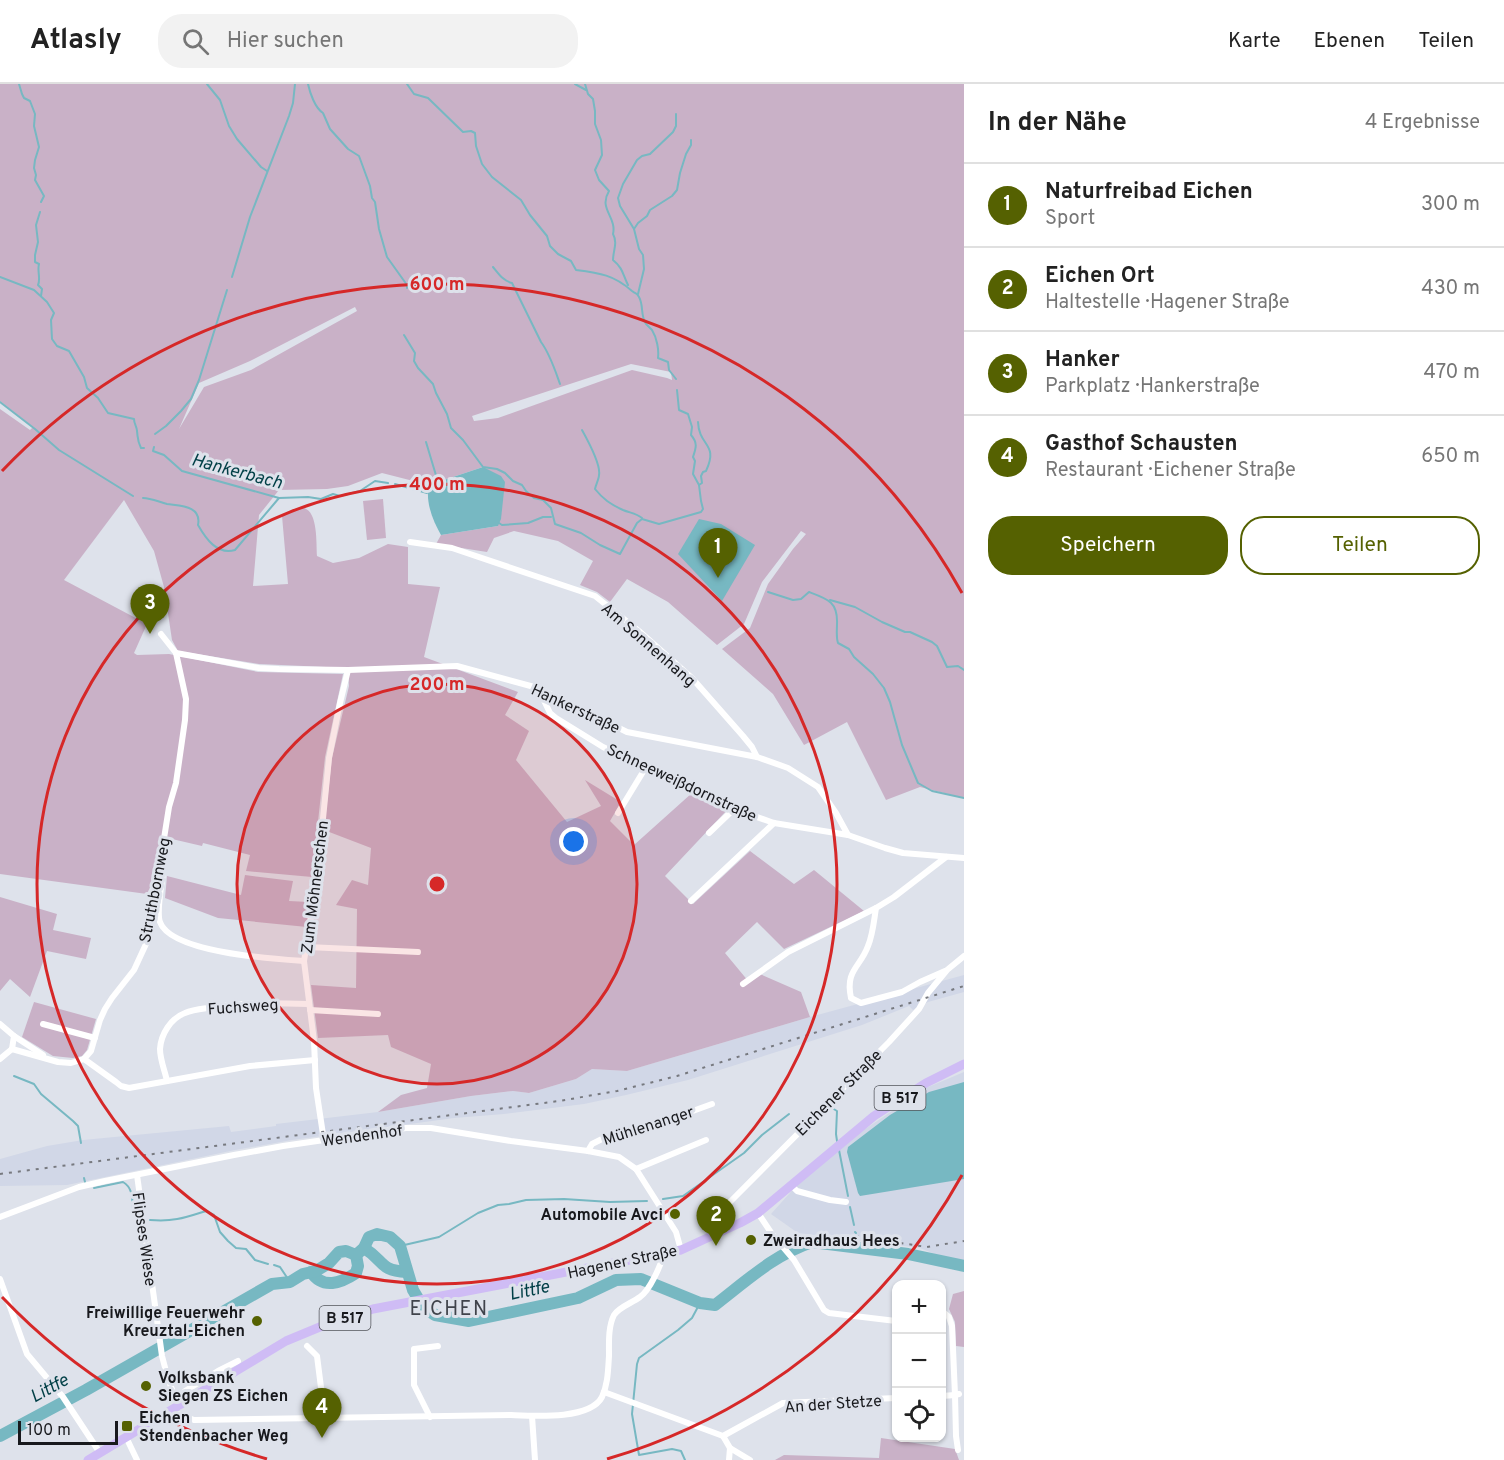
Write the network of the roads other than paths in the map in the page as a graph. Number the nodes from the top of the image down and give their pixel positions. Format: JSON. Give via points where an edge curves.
{"nodes":[{"id":1,"x":410,"y":542,"type":"dead end"},
{"id":2,"x":161,"y":634,"type":"dead end"},
{"id":3,"x":176,"y":653,"type":"junction"},
{"id":4,"x":348,"y":670,"type":"junction"},
{"id":5,"x":538,"y":688,"type":"junction"},
{"id":6,"x":757,"y":757,"type":"junction"},
{"id":7,"x":646,"y":767,"type":"junction"},
{"id":8,"x":734,"y":809,"type":"junction"},
{"id":9,"x":618,"y":813,"type":"dead end"},
{"id":10,"x":774,"y":823,"type":"junction"},
{"id":11,"x":709,"y":833,"type":"dead end"},
{"id":12,"x":848,"y":835,"type":"junction"},
{"id":13,"x":946,"y":856,"type":"junction"},
{"id":14,"x":964,"y":858,"type":"edge"},
{"id":15,"x":159,"y":870,"type":"junction"},
{"id":16,"x":691,"y":901,"type":"dead end"},
{"id":17,"x":876,"y":908,"type":"junction"},
{"id":18,"x":307,"y":947,"type":"junction"},
{"id":19,"x":418,"y":952,"type":"dead end"},
{"id":20,"x":964,"y":956,"type":"edge"},
{"id":21,"x":304,"y":961,"type":"junction"},
{"id":22,"x":947,"y":970,"type":"junction"},
{"id":23,"x":743,"y":984,"type":"dead end"},
{"id":24,"x":309,"y":1007,"type":"junction"},
{"id":25,"x":378,"y":1014,"type":"dead end"},
{"id":26,"x":0,"y":1024,"type":"edge"},
{"id":27,"x":43,"y":1024,"type":"dead end"},
{"id":28,"x":14,"y":1036,"type":"junction"},
{"id":29,"x":95,"y":1038,"type":"junction"},
{"id":30,"x":12,"y":1049,"type":"junction"},
{"id":31,"x":0,"y":1059,"type":"edge"},
{"id":32,"x":84,"y":1059,"type":"junction"},
{"id":33,"x":51,"y":1060,"type":"junction"},
{"id":34,"x":315,"y":1060,"type":"junction"},
{"id":35,"x":964,"y":1064,"type":"edge"},
{"id":36,"x":168,"y":1081,"type":"junction"},
{"id":37,"x":712,"y":1104,"type":"dead end"},
{"id":38,"x":706,"y":1140,"type":"dead end"},
{"id":39,"x":324,"y":1141,"type":"junction"},
{"id":40,"x":588,"y":1151,"type":"junction"},
{"id":41,"x":636,"y":1169,"type":"junction"},
{"id":42,"x":136,"y":1175,"type":"junction"},
{"id":43,"x":791,"y":1185,"type":"junction"},
{"id":44,"x":846,"y":1202,"type":"dead end"},
{"id":45,"x":758,"y":1213,"type":"junction"},
{"id":46,"x":0,"y":1217,"type":"edge"},
{"id":47,"x":724,"y":1230,"type":"junction"},
{"id":48,"x":681,"y":1250,"type":"junction"},
{"id":49,"x":664,"y":1253,"type":"junction"},
{"id":50,"x":0,"y":1279,"type":"edge"},
{"id":51,"x":3,"y":1298,"type":"edge"},
{"id":52,"x":946,"y":1314,"type":"edge"},
{"id":53,"x":892,"y":1320,"type":"edge"},
{"id":54,"x":307,"y":1346,"type":"dead end"},
{"id":55,"x":438,"y":1346,"type":"dead end"},
{"id":56,"x":238,"y":1361,"type":"dead end"},
{"id":57,"x":604,"y":1392,"type":"junction"},
{"id":58,"x":957,"y":1394,"type":"junction"},
{"id":59,"x":946,"y":1395,"type":"edge"},
{"id":60,"x":892,"y":1398,"type":"edge"},
{"id":61,"x":175,"y":1409,"type":"junction"},
{"id":62,"x":532,"y":1416,"type":"junction"},
{"id":63,"x":430,"y":1417,"type":"junction"},
{"id":64,"x":325,"y":1419,"type":"junction"},
{"id":65,"x":723,"y":1436,"type":"junction"},
{"id":66,"x":126,"y":1437,"type":"junction"},
{"id":67,"x":730,"y":1448,"type":"junction"},
{"id":68,"x":958,"y":1450,"type":"dead end"},
{"id":69,"x":100,"y":1453,"type":"junction"},
{"id":70,"x":88,"y":1460,"type":"edge"},
{"id":71,"x":137,"y":1460,"type":"edge"},
{"id":72,"x":535,"y":1460,"type":"edge"},
{"id":73,"x":729,"y":1460,"type":"edge"},
{"id":74,"x":750,"y":1460,"type":"edge"}],
"edges":[{"from":1,"to":6,"type":"street","name":"Am Sonnenhang","via":[[452,548],[594,597],[692,678]]},
{"from":2,"to":3,"type":"street"},
{"from":3,"to":4,"type":"street","name":"Hankerstraße","via":[[260,668]]},
{"from":3,"to":15,"type":"street","name":"Struthbornweg","via":[[186,699],[185,720]]},
{"from":4,"to":5,"type":"street","name":"Hankerstraße","via":[[457,666]]},
{"from":4,"to":18,"type":"street","name":"Zum Möhnerschen","via":[[329,758]]},
{"from":5,"to":6,"type":"street","name":"Hankerstraße","via":[[627,732]]},
{"from":5,"to":7,"type":"street","name":"Schneeweißdornstraße","via":[[556,718]]},
{"from":6,"to":12,"type":"street","name":"Hankerstraße","via":[[788,768],[818,787]]},
{"from":7,"to":8,"type":"street","name":"Schneeweißdornstraße"},
{"from":7,"to":9,"type":"street"},
{"from":8,"to":10,"type":"street","name":"Schneeweißdornstraße"},
{"from":8,"to":11,"type":"street"},
{"from":10,"to":12,"type":"street","name":"Schneeweißdornstraße"},
{"from":10,"to":16,"type":"street"},
{"from":12,"to":13,"type":"street","via":[[903,853]]},
{"from":13,"to":14,"type":"street"},
{"from":13,"to":17,"type":"street"},
{"from":15,"to":21,"type":"street","via":[[163,871],[160,923],[167,933],[214,951]]},
{"from":15,"to":29,"type":"street","name":"Struthbornweg","via":[[151,898],[146,944],[134,970],[105,1009]]},
{"from":17,"to":22,"type":"street","via":[[870,943],[848,986],[851,998],[861,1003],[902,992]]},
{"from":17,"to":23,"type":"street","via":[[788,952]]},
{"from":18,"to":19,"type":"street"},
{"from":18,"to":21,"type":"street","name":"Zum Möhnerschen"},
{"from":20,"to":22,"type":"street","name":"Eichener Straße"},
{"from":21,"to":24,"type":"street","name":"Zum Möhnerschen"},
{"from":22,"to":47,"type":"street","name":"Eichener Straße","via":[[889,1042],[723,1209]]},
{"from":24,"to":25,"type":"street","name":"Fuchsweg"},
{"from":24,"to":34,"type":"street","name":"Zum Möhnerschen"},
{"from":24,"to":36,"type":"street","name":"Fuchsweg","via":[[231,1004],[183,1013],[167,1028],[160,1050]]},
{"from":26,"to":28,"type":"street"},
{"from":27,"to":29,"type":"street"},
{"from":28,"to":30,"type":"street"},
{"from":28,"to":33,"type":"street"},
{"from":29,"to":32,"type":"street","name":"Struthbornweg"},
{"from":30,"to":31,"type":"street"},
{"from":30,"to":33,"type":"street"},
{"from":32,"to":33,"type":"street","via":[[71,1063]]},
{"from":32,"to":36,"type":"street","via":[[125,1087]]},
{"from":34,"to":36,"type":"street","via":[[250,1066]]},
{"from":34,"to":39,"type":"street","name":"Zum Möhnerschen"},
{"from":35,"to":43,"type":"main road","name":"Hagener Straße","number":"B 517","via":[[874,1116]]},
{"from":37,"to":40,"type":"street","name":"Mühlenanger","via":[[610,1136],[592,1144]]},
{"from":38,"to":41,"type":"street"},
{"from":39,"to":40,"type":"street","name":"Wendenhof","via":[[406,1128],[431,1128]]},
{"from":39,"to":42,"type":"street","name":"Wendenhof"},
{"from":40,"to":41,"type":"street","name":"Wendenhof","via":[[619,1157]]},
{"from":41,"to":48,"type":"street","name":"Wendenhof","via":[[676,1232]]},
{"from":42,"to":46,"type":"street","name":"Wendenhof","via":[[79,1187]]},
{"from":42,"to":61,"type":"street","name":"Flipses Wiese","via":[[162,1356]]},
{"from":43,"to":44,"type":"street","via":[[797,1191]]},
{"from":43,"to":45,"type":"main road","name":"Hagener Straße","number":"B 517"},
{"from":45,"to":47,"type":"main road","name":"Hagener Straße","number":"B 517"},
{"from":45,"to":53,"type":"street","via":[[794,1260],[824,1310]]},
{"from":47,"to":48,"type":"main road","name":"Hagener Straße","number":"B 517"},
{"from":48,"to":49,"type":"main road","name":"Hagener Straße","number":"B 517"},
{"from":49,"to":57,"type":"street","via":[[642,1296],[615,1314]]},
{"from":49,"to":61,"type":"main road","name":"Hagener Straße","number":"B 517","via":[[373,1309],[286,1341]]},
{"from":50,"to":51,"type":"street"},
{"from":51,"to":69,"type":"street","via":[[27,1354],[69,1405]]},
{"from":52,"to":58,"type":"street","via":[[952,1326]]},
{"from":54,"to":64,"type":"street","via":[[317,1356]]},
{"from":55,"to":63,"type":"street","via":[[414,1349],[414,1385]]},
{"from":56,"to":61,"type":"street","name":"Hagener Straße","via":[[185,1391]]},
{"from":57,"to":62,"type":"street","via":[[588,1409]]},
{"from":57,"to":65,"type":"street"},
{"from":58,"to":59,"type":"street"},
{"from":58,"to":68,"type":"street"},
{"from":60,"to":65,"type":"street","name":"An der Stetze","via":[[783,1403]]},
{"from":61,"to":64,"type":"street","via":[[194,1420]]},
{"from":61,"to":66,"type":"main road","name":"Hagener Straße","number":"B 517"},
{"from":62,"to":63,"type":"street"},
{"from":62,"to":72,"type":"street"},
{"from":63,"to":64,"type":"street"},
{"from":65,"to":67,"type":"street"},
{"from":66,"to":69,"type":"main road","name":"Hagener Straße","number":"B 517"},
{"from":66,"to":71,"type":"street"},
{"from":67,"to":73,"type":"street"},
{"from":67,"to":74,"type":"street"},
{"from":69,"to":70,"type":"main road","name":"Hagener Straße","number":"B 517"}]}
